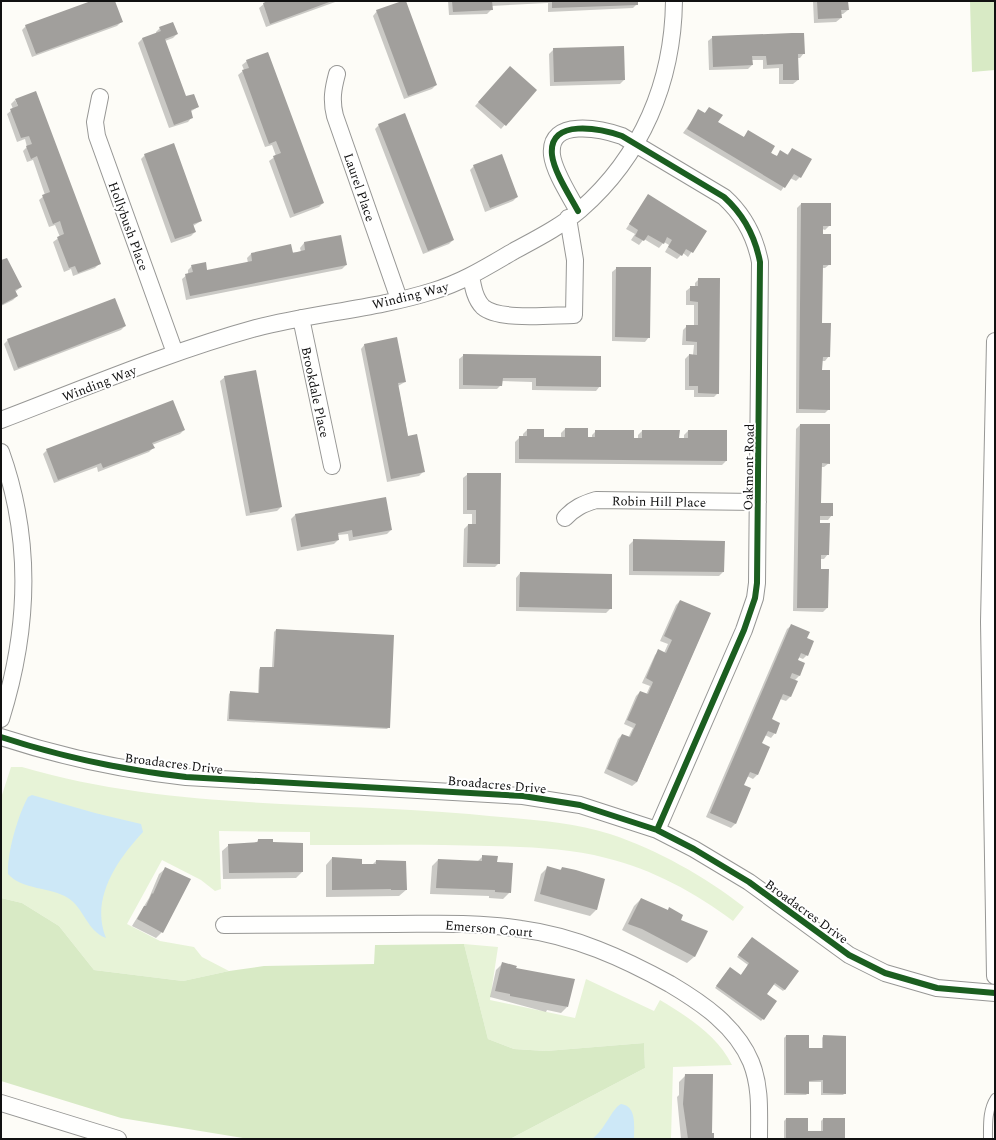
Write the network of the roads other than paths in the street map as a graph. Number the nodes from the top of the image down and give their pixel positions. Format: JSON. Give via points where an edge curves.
{"nodes":[{"id":1,"x":674,"y":1,"type":"edge"},
{"id":2,"x":337,"y":74,"type":"dead end"},
{"id":3,"x":100,"y":97,"type":"dead end"},
{"id":4,"x":636,"y":144,"type":"junction"},
{"id":5,"x":573,"y":215,"type":"junction"},
{"id":6,"x":471,"y":276,"type":"junction"},
{"id":7,"x":399,"y":299,"type":"junction"},
{"id":8,"x":301,"y":318,"type":"junction"},
{"id":9,"x":995,"y":340,"type":"edge"},
{"id":10,"x":175,"y":353,"type":"junction"},
{"id":11,"x":1,"y":420,"type":"edge"},
{"id":12,"x":1,"y":452,"type":"edge"},
{"id":13,"x":332,"y":466,"type":"dead end"},
{"id":14,"x":758,"y":502,"type":"junction"},
{"id":15,"x":565,"y":518,"type":"dead end"},
{"id":16,"x":1,"y":719,"type":"edge"},
{"id":17,"x":1,"y":737,"type":"edge"},
{"id":18,"x":657,"y":830,"type":"junction"},
{"id":19,"x":224,"y":925,"type":"dead end"},
{"id":20,"x":995,"y":976,"type":"edge"},
{"id":21,"x":995,"y":993,"type":"edge"},
{"id":22,"x":995,"y":1098,"type":"edge"},
{"id":23,"x":1,"y":1103,"type":"edge"},
{"id":24,"x":117,"y":1139,"type":"edge"},
{"id":25,"x":759,"y":1139,"type":"edge"},
{"id":26,"x":988,"y":1139,"type":"edge"}],
"edges":[{"from":1,"to":4,"type":"street","name":"Winding Way","via":[[674,22],[665,76],[652,114]]},
{"from":2,"to":7,"type":"street","name":"Laurel Place","via":[[332,90],[335,116]]},
{"from":3,"to":10,"type":"street","name":"Hollybush Place","via":[[95,122],[97,136]]},
{"from":4,"to":5,"type":"street","name":"Winding Way","via":[[614,175]]},
{"from":4,"to":5,"type":"street","name":"Oakmont Road","via":[[618,135],[594,129],[569,130],[558,136],[552,147],[554,163]]},
{"from":4,"to":14,"type":"street","name":"Oakmont Road","via":[[724,197],[745,221],[757,247],[761,276]]},
{"from":5,"to":6,"type":"street","name":"Winding Way"},
{"from":5,"to":6,"type":"street","name":"Oakmont Road","via":[[574,315],[509,315],[490,311],[474,293]]},
{"from":6,"to":7,"type":"street","name":"Winding Way","via":[[430,292]]},
{"from":7,"to":8,"type":"street","name":"Winding Way"},
{"from":8,"to":10,"type":"street","name":"Winding Way"},
{"from":8,"to":13,"type":"street","name":"Brookdale Place"},
{"from":9,"to":20,"type":"street","via":[[989,622]]},
{"from":10,"to":11,"type":"street","name":"Winding Way"},
{"from":12,"to":16,"type":"street","via":[[19,522],[23,559],[23,605],[17,660]]},
{"from":14,"to":15,"type":"street","name":"Robin Hill Place","via":[[596,500],[583,503]]},
{"from":14,"to":18,"type":"street","name":"Oakmont Road","via":[[757,583],[750,613]]},
{"from":17,"to":18,"type":"street","name":"Broadacres Drive","via":[[80,760],[186,777],[440,790],[550,799],[601,811]]},
{"from":18,"to":21,"type":"street","name":"Broadacres Drive","via":[[730,870],[866,964],[897,978],[922,985]]},
{"from":19,"to":25,"type":"street","name":"Emerson Court","via":[[502,926],[554,936],[607,953],[691,997],[713,1013],[733,1033],[748,1055],[755,1076],[759,1101]]},
{"from":22,"to":26,"type":"lane","via":[[988,1118]]},
{"from":23,"to":24,"type":"street"}]}
